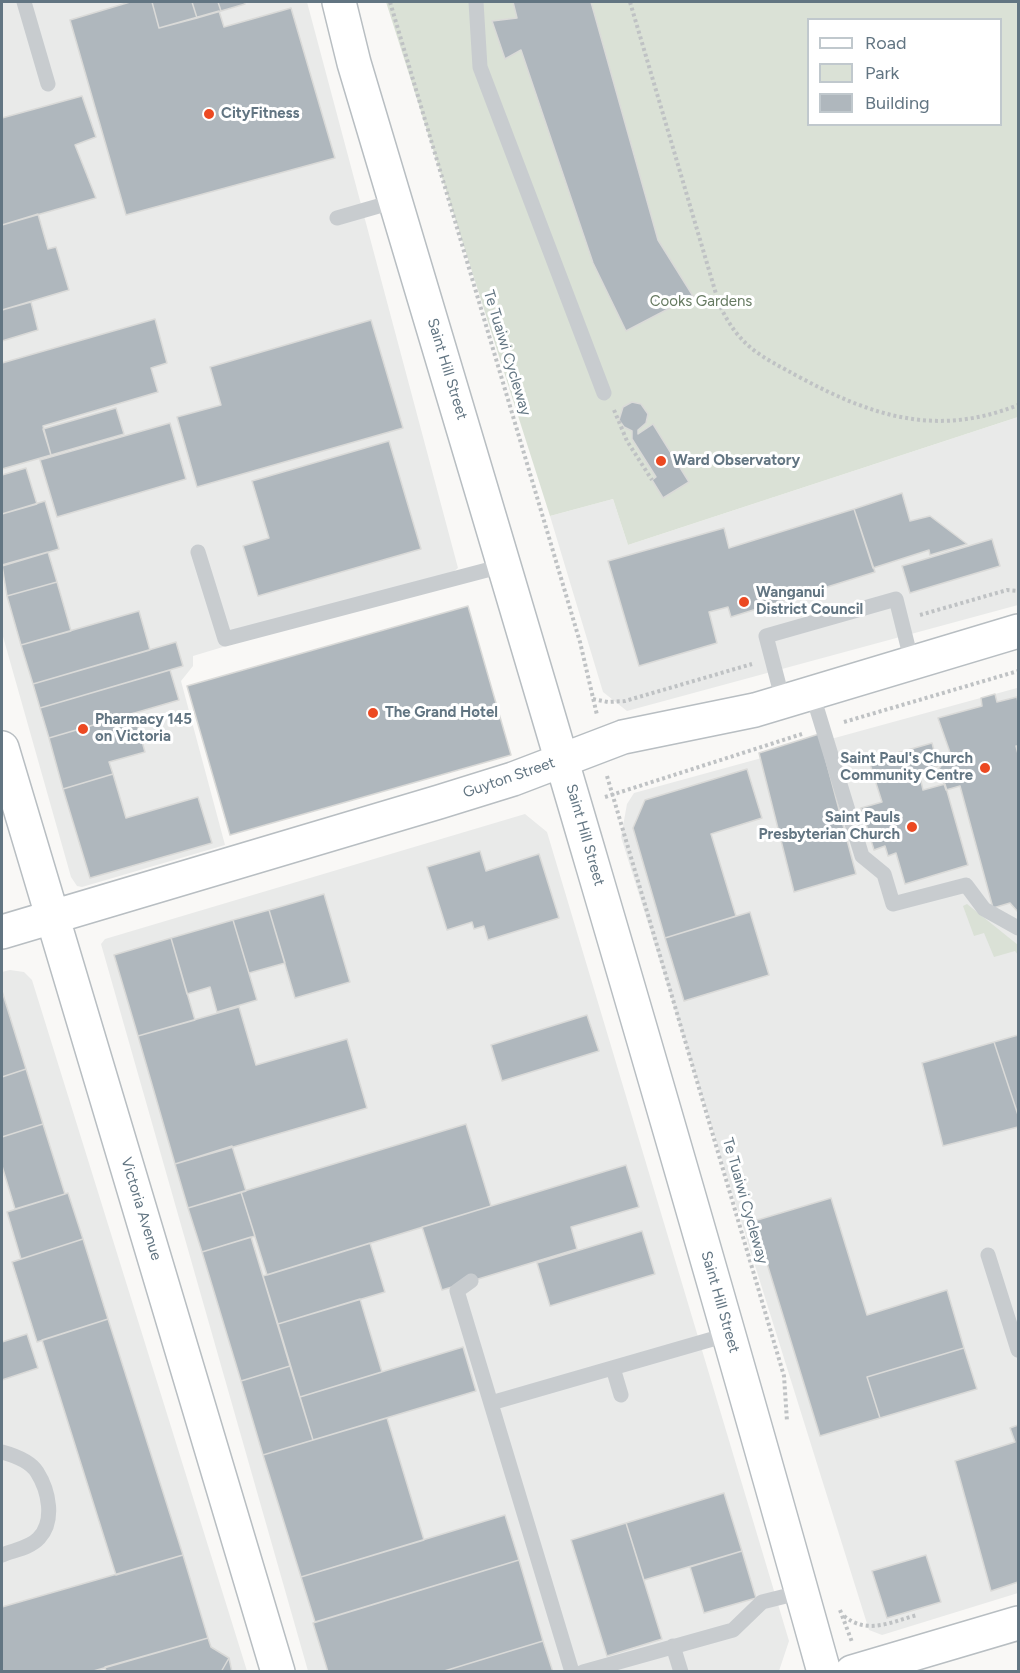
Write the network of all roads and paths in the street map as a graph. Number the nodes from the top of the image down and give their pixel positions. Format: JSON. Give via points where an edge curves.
{"nodes":[{"id":1,"x":24,"y":2,"type":"edge"},
{"id":2,"x":339,"y":2,"type":"edge"},
{"id":3,"x":390,"y":2,"type":"edge"},
{"id":4,"x":476,"y":2,"type":"edge"},
{"id":5,"x":630,"y":2,"type":"edge"},
{"id":6,"x":48,"y":84,"type":"dead end"},
{"id":7,"x":396,"y":201,"type":"junction"},
{"id":8,"x":337,"y":218,"type":"dead end"},
{"id":9,"x":604,"y":393,"type":"joint"},
{"id":10,"x":1018,"y":405,"type":"edge"},
{"id":11,"x":629,"y":444,"type":"junction"},
{"id":12,"x":635,"y":444,"type":"dead end"},
{"id":13,"x":652,"y":480,"type":"dead end"},
{"id":14,"x":198,"y":552,"type":"dead end"},
{"id":15,"x":506,"y":565,"type":"junction"},
{"id":16,"x":1018,"y":631,"type":"edge"},
{"id":17,"x":912,"y":663,"type":"junction"},
{"id":18,"x":798,"y":697,"type":"junction"},
{"id":19,"x":597,"y":713,"type":"dead end"},
{"id":20,"x":2,"y":748,"type":"edge"},
{"id":21,"x":562,"y":760,"type":"junction"},
{"id":22,"x":607,"y":774,"type":"dead end"},
{"id":23,"x":613,"y":795,"type":"junction"},
{"id":24,"x":605,"y":797,"type":"dead end"},
{"id":25,"x":53,"y":917,"type":"junction"},
{"id":26,"x":1018,"y":928,"type":"edge"},
{"id":27,"x":2,"y":932,"type":"edge"},
{"id":28,"x":988,"y":1255,"type":"dead end"},
{"id":29,"x":471,"y":1281,"type":"dead end"},
{"id":30,"x":730,"y":1334,"type":"junction"},
{"id":31,"x":1018,"y":1350,"type":"edge"},
{"id":32,"x":613,"y":1368,"type":"junction"},
{"id":33,"x":621,"y":1395,"type":"dead end"},
{"id":34,"x":491,"y":1403,"type":"junction"},
{"id":35,"x":788,"y":1430,"type":"dead end"},
{"id":36,"x":2,"y":1452,"type":"edge"},
{"id":37,"x":2,"y":1555,"type":"edge"},
{"id":38,"x":802,"y":1592,"type":"junction"},
{"id":39,"x":837,"y":1602,"type":"dead end"},
{"id":40,"x":917,"y":1615,"type":"dead end"},
{"id":41,"x":844,"y":1616,"type":"junction"},
{"id":42,"x":1018,"y":1623,"type":"edge"},
{"id":43,"x":857,"y":1625,"type":"junction"},
{"id":44,"x":847,"y":1627,"type":"dead end"},
{"id":45,"x":860,"y":1633,"type":"dead end"},
{"id":46,"x":673,"y":1646,"type":"junction"},
{"id":47,"x":278,"y":1671,"type":"edge"},
{"id":48,"x":572,"y":1671,"type":"edge"},
{"id":49,"x":583,"y":1671,"type":"edge"},
{"id":50,"x":681,"y":1671,"type":"edge"},
{"id":51,"x":824,"y":1671,"type":"edge"},
{"id":52,"x":852,"y":1671,"type":"edge"}],
"edges":[{"from":1,"to":6,"type":"lane"},
{"from":2,"to":7,"type":"main road","name":"Saint Hill Street"},
{"from":3,"to":19,"type":"path","name":"Te Tuaiwi Cycleway","via":[[580,642]]},
{"from":4,"to":9,"type":"lane","via":[[480,67]]},
{"from":5,"to":10,"type":"path","via":[[718,304],[740,340],[755,353],[848,402],[900,419],[972,419]]},
{"from":7,"to":8,"type":"lane"},
{"from":7,"to":15,"type":"main road","name":"Saint Hill Street"},
{"from":9,"to":11,"type":"path"},
{"from":11,"to":12,"type":"path"},
{"from":11,"to":13,"type":"path"},
{"from":14,"to":15,"type":"lane","via":[[225,639]]},
{"from":15,"to":21,"type":"main road","name":"Saint Hill Street"},
{"from":16,"to":17,"type":"main road","name":"Guyton Street"},
{"from":17,"to":18,"type":"main road","name":"Guyton Street"},
{"from":17,"to":18,"type":"lane","via":[[896,599],[766,636]]},
{"from":18,"to":21,"type":"main road","name":"Guyton Street","via":[[623,738]]},
{"from":18,"to":26,"type":"lane","via":[[862,856],[884,874],[893,904],[966,885],[984,909]]},
{"from":20,"to":25,"type":"main road","name":"Victoria Avenue"},
{"from":21,"to":25,"type":"main road","name":"Guyton Street","via":[[439,802]]},
{"from":21,"to":30,"type":"main road","name":"Saint Hill Street"},
{"from":22,"to":23,"type":"path","name":"Te Tuaiwi Cycleway"},
{"from":23,"to":24,"type":"path"},
{"from":23,"to":35,"type":"path","name":"Te Tuaiwi Cycleway","via":[[784,1376]]},
{"from":25,"to":27,"type":"main road","name":"Guyton Street"},
{"from":25,"to":47,"type":"main road","name":"Victoria Avenue"},
{"from":28,"to":31,"type":"lane"},
{"from":29,"to":34,"type":"lane","via":[[457,1291]]},
{"from":30,"to":32,"type":"lane"},
{"from":30,"to":38,"type":"main road","name":"Saint Hill Street"},
{"from":32,"to":33,"type":"lane"},
{"from":32,"to":34,"type":"lane"},
{"from":34,"to":48,"type":"lane"},
{"from":36,"to":37,"type":"lane","via":[[37,1472],[50,1508],[40,1537]]},
{"from":38,"to":46,"type":"lane","via":[[762,1602],[733,1630]]},
{"from":38,"to":51,"type":"main road","name":"Saint Hill Street"},
{"from":39,"to":41,"type":"path"},
{"from":40,"to":43,"type":"path","via":[[873,1627]]},
{"from":41,"to":43,"type":"path"},
{"from":41,"to":44,"type":"path"},
{"from":42,"to":52,"type":"main road"},
{"from":43,"to":45,"type":"path"},
{"from":46,"to":49,"type":"lane"},
{"from":46,"to":50,"type":"lane"}]}
